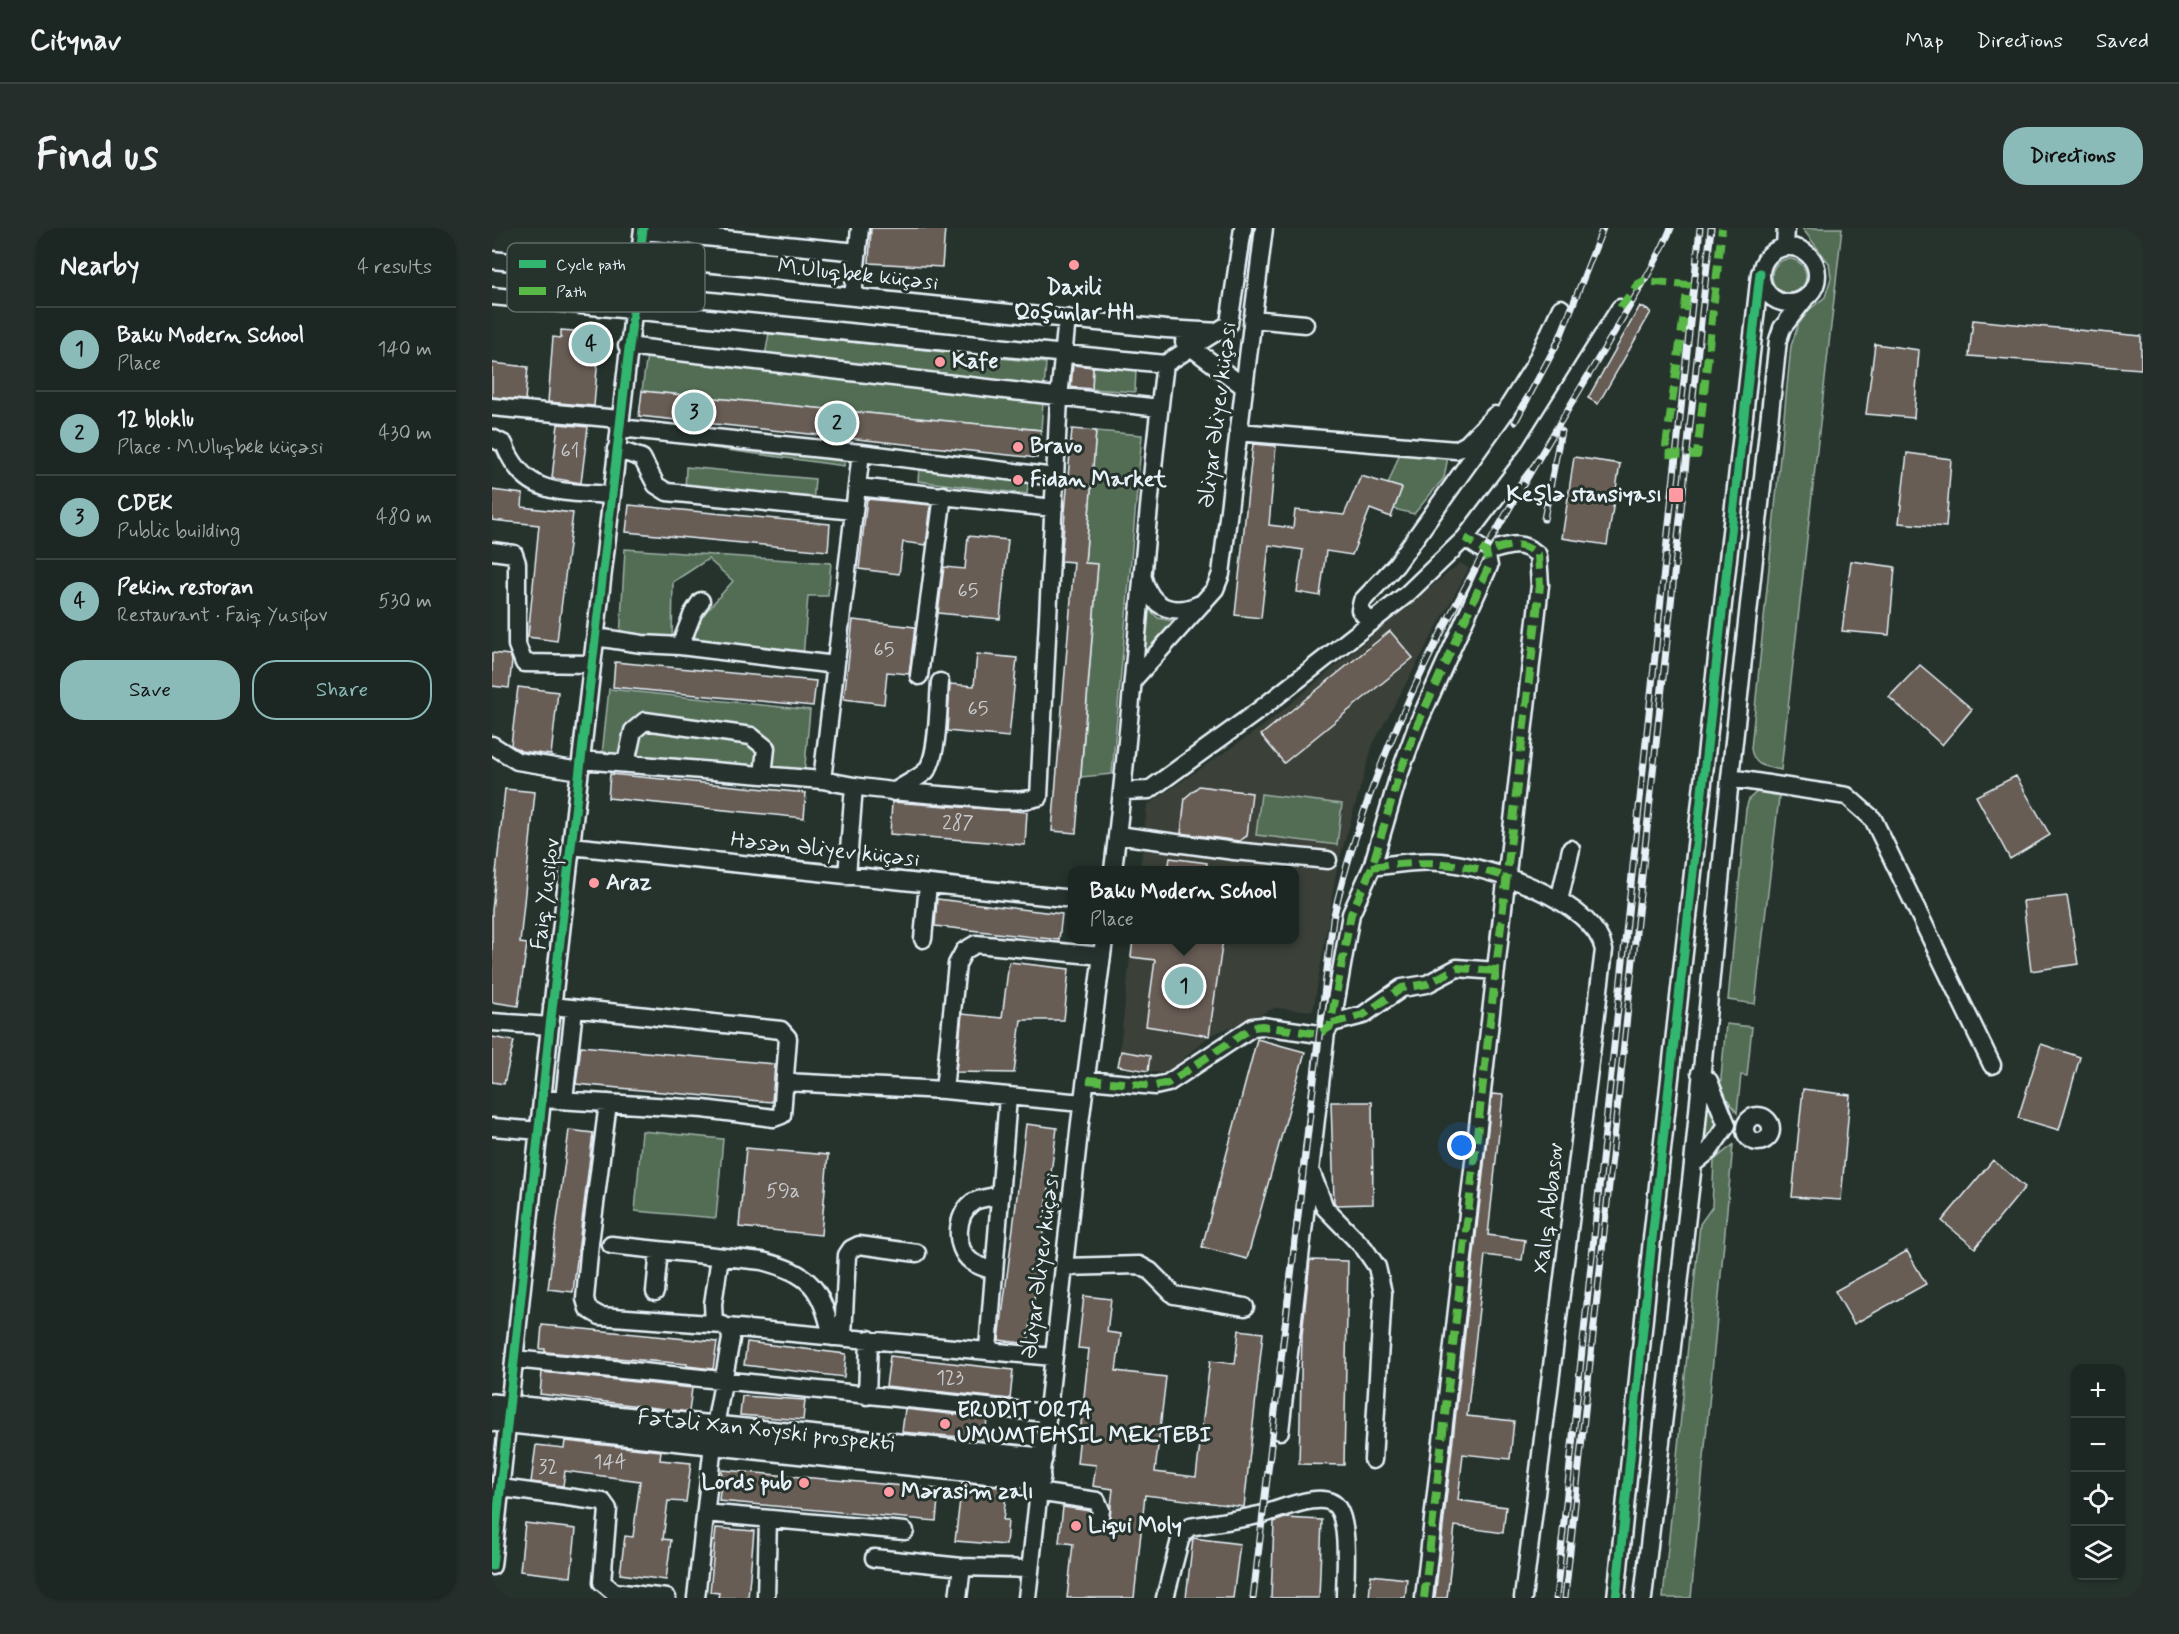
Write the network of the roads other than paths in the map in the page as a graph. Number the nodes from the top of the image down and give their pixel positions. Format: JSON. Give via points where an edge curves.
{"nodes":[{"id":1,"x":860,"y":228,"type":"edge"},
{"id":2,"x":1243,"y":228,"type":"edge"},
{"id":3,"x":1264,"y":228,"type":"edge"},
{"id":4,"x":1786,"y":228,"type":"edge"},
{"id":5,"x":643,"y":229,"type":"edge"},
{"id":6,"x":1785,"y":247,"type":"junction"},
{"id":7,"x":858,"y":252,"type":"junction"},
{"id":8,"x":492,"y":260,"type":"edge"},
{"id":9,"x":507,"y":261,"type":"edge"},
{"id":10,"x":1760,"y":273,"type":"junction"},
{"id":11,"x":705,"y":281,"type":"edge"},
{"id":12,"x":492,"y":296,"type":"edge"},
{"id":13,"x":507,"y":297,"type":"edge"},
{"id":14,"x":853,"y":297,"type":"junction"},
{"id":15,"x":1804,"y":300,"type":"junction"},
{"id":16,"x":1562,"y":308,"type":"dead end"},
{"id":17,"x":1620,"y":308,"type":"dead end"},
{"id":18,"x":632,"y":312,"type":"edge"},
{"id":19,"x":661,"y":312,"type":"edge"},
{"id":20,"x":1067,"y":318,"type":"junction"},
{"id":21,"x":1252,"y":319,"type":"junction"},
{"id":22,"x":1305,"y":324,"type":"dead end"},
{"id":23,"x":1166,"y":329,"type":"junction"},
{"id":24,"x":1220,"y":332,"type":"junction"},
{"id":25,"x":627,"y":346,"type":"junction"},
{"id":26,"x":1192,"y":348,"type":"junction"},
{"id":27,"x":1064,"y":354,"type":"junction"},
{"id":28,"x":1165,"y":364,"type":"junction"},
{"id":29,"x":1244,"y":386,"type":"junction"},
{"id":30,"x":1059,"y":398,"type":"junction"},
{"id":31,"x":492,"y":407,"type":"edge"},
{"id":32,"x":1159,"y":408,"type":"junction"},
{"id":33,"x":1503,"y":415,"type":"junction"},
{"id":34,"x":619,"y":424,"type":"junction"},
{"id":35,"x":1238,"y":432,"type":"junction"},
{"id":36,"x":492,"y":438,"type":"edge"},
{"id":37,"x":616,"y":449,"type":"junction"},
{"id":38,"x":861,"y":453,"type":"junction"},
{"id":39,"x":1055,"y":477,"type":"junction"},
{"id":40,"x":857,"y":487,"type":"junction"},
{"id":41,"x":610,"y":495,"type":"junction"},
{"id":42,"x":943,"y":495,"type":"junction"},
{"id":43,"x":1054,"y":508,"type":"junction"},
{"id":44,"x":854,"y":511,"type":"junction"},
{"id":45,"x":1465,"y":538,"type":"junction"},
{"id":46,"x":492,"y":551,"type":"edge"},
{"id":47,"x":1486,"y":552,"type":"junction"},
{"id":48,"x":1142,"y":572,"type":"junction"},
{"id":49,"x":701,"y":601,"type":"dead end"},
{"id":50,"x":1204,"y":602,"type":"junction"},
{"id":51,"x":1371,"y":623,"type":"junction"},
{"id":52,"x":596,"y":637,"type":"junction"},
{"id":53,"x":680,"y":646,"type":"junction"},
{"id":54,"x":591,"y":664,"type":"junction"},
{"id":55,"x":835,"y":665,"type":"junction"},
{"id":56,"x":919,"y":676,"type":"dead end"},
{"id":57,"x":1135,"y":678,"type":"junction"},
{"id":58,"x":940,"y":682,"type":"dead end"},
{"id":59,"x":492,"y":745,"type":"edge"},
{"id":60,"x":626,"y":763,"type":"junction"},
{"id":61,"x":580,"y":766,"type":"junction"},
{"id":62,"x":763,"y":775,"type":"junction"},
{"id":63,"x":1730,"y":778,"type":"junction"},
{"id":64,"x":822,"y":780,"type":"junction"},
{"id":65,"x":854,"y":786,"type":"junction"},
{"id":66,"x":1122,"y":791,"type":"junction"},
{"id":67,"x":894,"y":792,"type":"junction"},
{"id":68,"x":1118,"y":835,"type":"junction"},
{"id":69,"x":572,"y":846,"type":"junction"},
{"id":70,"x":1571,"y":849,"type":"dead end"},
{"id":71,"x":1328,"y":860,"type":"dead end"},
{"id":72,"x":1114,"y":866,"type":"edge"},
{"id":73,"x":1372,"y":867,"type":"junction"},
{"id":74,"x":846,"y":876,"type":"junction"},
{"id":75,"x":1507,"y":877,"type":"junction"},
{"id":76,"x":928,"y":884,"type":"junction"},
{"id":77,"x":1068,"y":898,"type":"edge"},
{"id":78,"x":1559,"y":901,"type":"junction"},
{"id":79,"x":923,"y":939,"type":"dead end"},
{"id":80,"x":1103,"y":948,"type":"edge"},
{"id":81,"x":1496,"y":971,"type":"junction"},
{"id":82,"x":552,"y":1006,"type":"junction"},
{"id":83,"x":574,"y":1009,"type":"junction"},
{"id":84,"x":492,"y":1022,"type":"edge"},
{"id":85,"x":550,"y":1026,"type":"junction"},
{"id":86,"x":1329,"y":1028,"type":"junction"},
{"id":87,"x":1992,"y":1065,"type":"dead end"},
{"id":88,"x":1700,"y":1073,"type":"junction"},
{"id":89,"x":1087,"y":1080,"type":"junction"},
{"id":90,"x":784,"y":1082,"type":"junction"},
{"id":91,"x":944,"y":1090,"type":"junction"},
{"id":92,"x":1008,"y":1097,"type":"junction"},
{"id":93,"x":542,"y":1099,"type":"junction"},
{"id":94,"x":564,"y":1100,"type":"junction"},
{"id":95,"x":608,"y":1103,"type":"junction"},
{"id":96,"x":1082,"y":1104,"type":"junction"},
{"id":97,"x":492,"y":1127,"type":"edge"},
{"id":98,"x":540,"y":1131,"type":"junction"},
{"id":99,"x":1693,"y":1164,"type":"junction"},
{"id":100,"x":1310,"y":1167,"type":"junction"},
{"id":101,"x":1000,"y":1195,"type":"junction"},
{"id":102,"x":611,"y":1245,"type":"dead end"},
{"id":103,"x":659,"y":1251,"type":"junction"},
{"id":104,"x":917,"y":1253,"type":"dead end"},
{"id":105,"x":720,"y":1257,"type":"junction"},
{"id":106,"x":1064,"y":1267,"type":"junction"},
{"id":107,"x":993,"y":1271,"type":"junction"},
{"id":108,"x":655,"y":1292,"type":"dead end"},
{"id":109,"x":1245,"y":1307,"type":"dead end"},
{"id":110,"x":720,"y":1326,"type":"junction"},
{"id":111,"x":837,"y":1336,"type":"junction"},
{"id":112,"x":869,"y":1339,"type":"junction"},
{"id":113,"x":988,"y":1349,"type":"junction"},
{"id":114,"x":1053,"y":1357,"type":"junction"},
{"id":115,"x":514,"y":1359,"type":"junction"},
{"id":116,"x":724,"y":1382,"type":"junction"},
{"id":117,"x":867,"y":1396,"type":"junction"},
{"id":118,"x":500,"y":1413,"type":"edge"},
{"id":119,"x":1046,"y":1413,"type":"junction"},
{"id":120,"x":1280,"y":1431,"type":"dead end"},
{"id":121,"x":714,"y":1435,"type":"junction"},
{"id":122,"x":1373,"y":1460,"type":"dead end"},
{"id":123,"x":1039,"y":1476,"type":"junction"},
{"id":124,"x":501,"y":1488,"type":"junction"},
{"id":125,"x":705,"y":1513,"type":"junction"},
{"id":126,"x":768,"y":1519,"type":"junction"},
{"id":127,"x":1099,"y":1521,"type":"dead end"},
{"id":128,"x":905,"y":1531,"type":"dead end"},
{"id":129,"x":874,"y":1558,"type":"dead end"},
{"id":130,"x":492,"y":1566,"type":"edge"},
{"id":131,"x":962,"y":1567,"type":"junction"},
{"id":132,"x":1030,"y":1569,"type":"junction"},
{"id":133,"x":668,"y":1598,"type":"edge"},
{"id":134,"x":696,"y":1598,"type":"edge"},
{"id":135,"x":766,"y":1598,"type":"edge"},
{"id":136,"x":958,"y":1598,"type":"edge"},
{"id":137,"x":1027,"y":1598,"type":"edge"},
{"id":138,"x":1165,"y":1598,"type":"edge"},
{"id":139,"x":1345,"y":1598,"type":"edge"},
{"id":140,"x":1424,"y":1598,"type":"edge"},
{"id":141,"x":1523,"y":1598,"type":"edge"},
{"id":142,"x":1616,"y":1598,"type":"edge"},
{"id":143,"x":1643,"y":1598,"type":"edge"}],
"edges":[{"from":1,"to":7,"type":"street"},
{"from":2,"to":24,"type":"street","name":"Əliyar Əliyev küçəsi","via":[[1232,317]]},
{"from":3,"to":21,"type":"street","name":"Əliyar Əliyev küçəsi"},
{"from":4,"to":6,"type":"street"},
{"from":5,"to":7,"type":"street"},
{"from":6,"to":10,"type":"street","via":[[1767,256]]},
{"from":6,"to":15,"type":"street","via":[[1804,251],[1816,266],[1815,285]]},
{"from":7,"to":14,"type":"street"},
{"from":8,"to":9,"type":"street","name":"M.Uluqbek küçəsi"},
{"from":10,"to":15,"type":"street","via":[[1765,290],[1778,302]]},
{"from":10,"to":142,"type":"street"},
{"from":11,"to":14,"type":"street","name":"M.Uluqbek küçəsi"},
{"from":12,"to":13,"type":"street"},
{"from":14,"to":20,"type":"street","name":"M.Uluqbek küçəsi"},
{"from":15,"to":63,"type":"street","via":[[1782,328],[1778,340]]},
{"from":16,"to":33,"type":"street","via":[[1534,366]]},
{"from":17,"to":45,"type":"street","via":[[1527,456]]},
{"from":18,"to":25,"type":"street","name":"Faiq Yusifov"},
{"from":19,"to":27,"type":"street"},
{"from":20,"to":23,"type":"street","name":"M.Uluqbek küçəsi"},
{"from":20,"to":27,"type":"street"},
{"from":21,"to":22,"type":"street"},
{"from":21,"to":29,"type":"street","name":"Əliyar Əliyev küçəsi"},
{"from":23,"to":24,"type":"street","name":"M.Uluqbek küçəsi"},
{"from":23,"to":26,"type":"street"},
{"from":24,"to":26,"type":"street","name":"Əliyar Əliyev küçəsi"},
{"from":25,"to":30,"type":"street"},
{"from":25,"to":34,"type":"street","name":"Faiq Yusifov"},
{"from":26,"to":28,"type":"street","name":"Əliyar Əliyev küçəsi"},
{"from":26,"to":29,"type":"street"},
{"from":27,"to":28,"type":"street"},
{"from":27,"to":30,"type":"street"},
{"from":28,"to":32,"type":"street"},
{"from":29,"to":35,"type":"street","name":"Əliyar Əliyev küçəsi"},
{"from":30,"to":32,"type":"street"},
{"from":30,"to":39,"type":"street"},
{"from":31,"to":34,"type":"street"},
{"from":32,"to":48,"type":"street"},
{"from":33,"to":35,"type":"street","via":[[1491,416],[1467,444],[1456,450]]},
{"from":33,"to":51,"type":"street","via":[[1402,557],[1362,601],[1360,610]]},
{"from":34,"to":37,"type":"street","name":"Faiq Yusifov"},
{"from":34,"to":38,"type":"street"},
{"from":35,"to":50,"type":"street","name":"Əliyar Əliyev küçəsi","via":[[1221,574]]},
{"from":36,"to":41,"type":"street","via":[[504,444],[515,468],[534,485],[556,491]]},
{"from":37,"to":41,"type":"street","name":"Faiq Yusifov"},
{"from":37,"to":44,"type":"street","via":[[642,458],[656,485],[667,492]]},
{"from":38,"to":39,"type":"street"},
{"from":38,"to":40,"type":"street"},
{"from":39,"to":43,"type":"street"},
{"from":40,"to":42,"type":"street"},
{"from":40,"to":44,"type":"street"},
{"from":41,"to":52,"type":"street","name":"Faiq Yusifov"},
{"from":42,"to":43,"type":"street"},
{"from":42,"to":56,"type":"street"},
{"from":43,"to":67,"type":"street","via":[[1039,797],[985,799]]},
{"from":44,"to":55,"type":"street"},
{"from":45,"to":47,"type":"street"},
{"from":45,"to":51,"type":"street"},
{"from":46,"to":54,"type":"street","via":[[514,554],[517,563],[518,645],[524,663]]},
{"from":47,"to":73,"type":"street","via":[[1489,566],[1417,726]]},
{"from":47,"to":75,"type":"street","via":[[1527,545],[1538,555],[1540,566]]},
{"from":48,"to":50,"type":"street","via":[[1148,594],[1157,604],[1184,609]]},
{"from":48,"to":57,"type":"street"},
{"from":49,"to":53,"type":"street"},
{"from":50,"to":57,"type":"street","name":"Əliyar Əliyev küçəsi"},
{"from":51,"to":66,"type":"street","via":[[1158,784],[1140,792]]},
{"from":52,"to":53,"type":"street"},
{"from":52,"to":54,"type":"street","name":"Faiq Yusifov"},
{"from":53,"to":55,"type":"street"},
{"from":54,"to":61,"type":"street","name":"Faiq Yusifov"},
{"from":55,"to":64,"type":"street"},
{"from":57,"to":66,"type":"street"},
{"from":58,"to":67,"type":"street","via":[[930,762],[925,771]]},
{"from":59,"to":61,"type":"street","via":[[517,761]]},
{"from":60,"to":61,"type":"street"},
{"from":60,"to":62,"type":"street"},
{"from":60,"to":62,"type":"street","via":[[633,731],[645,721],[752,736],[766,748]]},
{"from":61,"to":69,"type":"street","name":"Faiq Yusifov"},
{"from":62,"to":64,"type":"street"},
{"from":63,"to":87,"type":"street","via":[[1848,796],[1873,819]]},
{"from":63,"to":88,"type":"street"},
{"from":64,"to":65,"type":"street"},
{"from":65,"to":67,"type":"street"},
{"from":65,"to":74,"type":"street"},
{"from":66,"to":68,"type":"street"},
{"from":68,"to":71,"type":"street"},
{"from":68,"to":72,"type":"street"},
{"from":69,"to":74,"type":"street","name":"Həsən Əliyev küçəsi"},
{"from":69,"to":82,"type":"street","name":"Faiq Yusifov"},
{"from":70,"to":78,"type":"street"},
{"from":73,"to":75,"type":"street","name":"Xalıq Abbasov","via":[[1442,862]]},
{"from":73,"to":86,"type":"street","via":[[1351,914]]},
{"from":74,"to":76,"type":"street","name":"Həsən Əliyev küçəsi"},
{"from":75,"to":78,"type":"street","name":"Xalıq Abbasov"},
{"from":75,"to":81,"type":"street"},
{"from":76,"to":77,"type":"street","name":"Həsən Əliyev küçəsi"},
{"from":76,"to":79,"type":"street"},
{"from":78,"to":141,"type":"street","name":"Xalıq Abbasov","via":[[1597,930],[1604,950]]},
{"from":80,"to":89,"type":"street","name":"Əliyar Əliyev küçəsi"},
{"from":80,"to":91,"type":"street","via":[[976,944],[964,951],[957,964]]},
{"from":81,"to":86,"type":"street","via":[[1457,968],[1427,984],[1402,988],[1363,1015]]},
{"from":81,"to":140,"type":"street"},
{"from":82,"to":83,"type":"street"},
{"from":82,"to":85,"type":"street","name":"Faiq Yusifov"},
{"from":83,"to":90,"type":"street","via":[[781,1030],[788,1038]]},
{"from":83,"to":94,"type":"street"},
{"from":84,"to":85,"type":"street"},
{"from":85,"to":93,"type":"street","name":"Faiq Yusifov"},
{"from":86,"to":89,"type":"street","via":[[1319,1034],[1253,1027],[1168,1083],[1155,1086]]},
{"from":86,"to":100,"type":"street"},
{"from":88,"to":99,"type":"street"},
{"from":88,"to":99,"type":"street","via":[[1736,1126]]},
{"from":89,"to":96,"type":"street","name":"Əliyar Əliyev küçəsi"},
{"from":90,"to":91,"type":"street"},
{"from":90,"to":95,"type":"street","via":[[782,1115],[778,1118]]},
{"from":91,"to":92,"type":"street"},
{"from":92,"to":96,"type":"street"},
{"from":92,"to":101,"type":"street"},
{"from":93,"to":94,"type":"street"},
{"from":93,"to":98,"type":"street","name":"Faiq Yusifov"},
{"from":94,"to":95,"type":"street"},
{"from":95,"to":110,"type":"street","via":[[589,1255],[585,1299],[588,1309],[600,1316]]},
{"from":96,"to":106,"type":"street","name":"Əliyar Əliyev küçəsi"},
{"from":97,"to":98,"type":"street"},
{"from":98,"to":115,"type":"street","name":"Faiq Yusifov"},
{"from":99,"to":143,"type":"street"},
{"from":100,"to":120,"type":"street"},
{"from":100,"to":122,"type":"street","via":[[1325,1208],[1364,1248],[1377,1268],[1383,1293]]},
{"from":101,"to":107,"type":"street"},
{"from":101,"to":107,"type":"street","via":[[973,1202],[960,1218],[959,1243],[963,1252],[971,1261]]},
{"from":102,"to":103,"type":"street"},
{"from":103,"to":105,"type":"street"},
{"from":103,"to":108,"type":"street"},
{"from":104,"to":111,"type":"street","via":[[859,1245],[851,1249]]},
{"from":105,"to":110,"type":"street","via":[[713,1304]]},
{"from":105,"to":111,"type":"street","via":[[762,1261],[805,1276],[826,1306]]},
{"from":106,"to":109,"type":"street","via":[[1139,1265],[1183,1299]]},
{"from":106,"to":114,"type":"street","name":"Əliyar Əliyev küçəsi"},
{"from":107,"to":113,"type":"street"},
{"from":110,"to":111,"type":"street"},
{"from":110,"to":116,"type":"street","via":[[731,1339]]},
{"from":111,"to":112,"type":"street"},
{"from":112,"to":113,"type":"street"},
{"from":112,"to":117,"type":"street"},
{"from":113,"to":114,"type":"street"},
{"from":114,"to":119,"type":"street","name":"Əliyar Əliyev küçəsi"},
{"from":115,"to":116,"type":"street"},
{"from":115,"to":118,"type":"street","name":"Faiq Yusifov"},
{"from":116,"to":117,"type":"street"},
{"from":116,"to":121,"type":"street"},
{"from":117,"to":119,"type":"street"},
{"from":118,"to":121,"type":"main road","name":"Fətəli Xan Xoyski prospekti"},
{"from":118,"to":124,"type":"street","name":"Faiq Yusifov"},
{"from":119,"to":123,"type":"street","name":"Əliyar Əliyev küçəsi"},
{"from":121,"to":123,"type":"main road","name":"Fətəli Xan Xoyski prospekti"},
{"from":121,"to":125,"type":"street"},
{"from":123,"to":127,"type":"street","via":[[1094,1500],[1100,1505]]},
{"from":123,"to":132,"type":"street","name":"Əliyar Əliyev küçəsi"},
{"from":124,"to":130,"type":"street","name":"Faiq Yusifov"},
{"from":124,"to":133,"type":"street","via":[[603,1502],[608,1509],[602,1582],[614,1592]]},
{"from":125,"to":126,"type":"street"},
{"from":125,"to":134,"type":"street"},
{"from":126,"to":128,"type":"street"},
{"from":126,"to":135,"type":"street"},
{"from":129,"to":131,"type":"street"},
{"from":131,"to":132,"type":"street"},
{"from":131,"to":136,"type":"street"},
{"from":132,"to":137,"type":"street","name":"Əliyar Əliyev küçəsi"},
{"from":138,"to":139,"type":"street","via":[[1180,1540],[1190,1527],[1261,1515],[1297,1502],[1329,1501],[1337,1506],[1344,1521]]}]}
